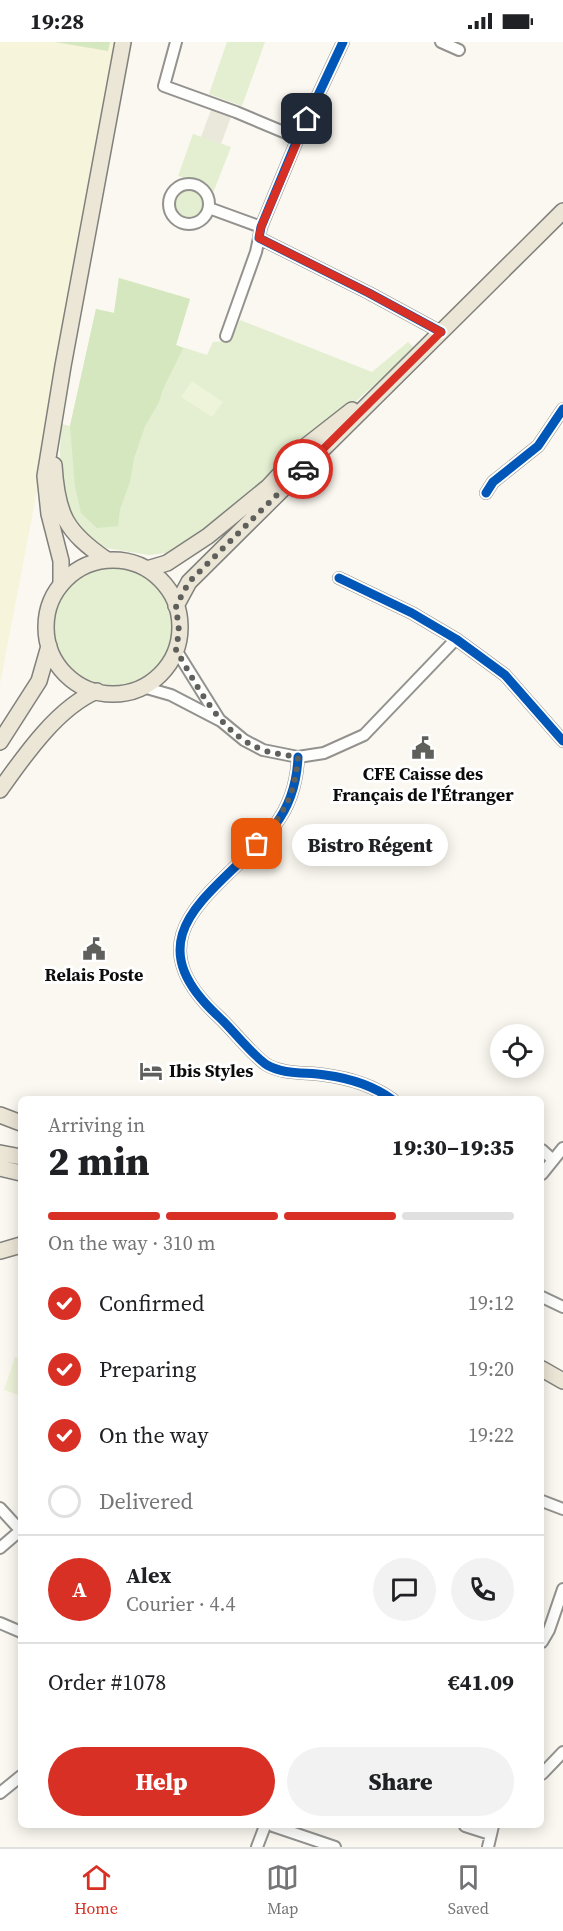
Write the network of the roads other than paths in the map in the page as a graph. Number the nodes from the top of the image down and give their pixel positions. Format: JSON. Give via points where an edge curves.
{"nodes":[{"id":1,"x":123,"y":42,"type":"edge"},
{"id":2,"x":176,"y":42,"type":"edge"},
{"id":3,"x":343,"y":42,"type":"edge"},
{"id":4,"x":441,"y":42,"type":"edge"},
{"id":5,"x":459,"y":50,"type":"dead end"},
{"id":6,"x":298,"y":138,"type":"junction"},
{"id":7,"x":209,"y":208,"type":"dead end"},
{"id":8,"x":563,"y":211,"type":"edge"},
{"id":9,"x":260,"y":232,"type":"junction"},
{"id":10,"x":441,"y":332,"type":"junction"},
{"id":11,"x":226,"y":336,"type":"dead end"},
{"id":12,"x":384,"y":387,"type":"junction"},
{"id":13,"x":563,"y":409,"type":"edge"},
{"id":14,"x":53,"y":429,"type":"junction"},
{"id":15,"x":486,"y":493,"type":"dead end"},
{"id":16,"x":107,"y":560,"type":"junction"},
{"id":17,"x":147,"y":569,"type":"junction"},
{"id":18,"x":339,"y":578,"type":"dead end"},
{"id":19,"x":61,"y":585,"type":"junction"},
{"id":20,"x":176,"y":606,"type":"junction"},
{"id":21,"x":456,"y":639,"type":"junction"},
{"id":22,"x":49,"y":646,"type":"junction"},
{"id":23,"x":176,"y":650,"type":"junction"},
{"id":24,"x":143,"y":687,"type":"junction"},
{"id":25,"x":97,"y":692,"type":"junction"},
{"id":26,"x":221,"y":721,"type":"junction"},
{"id":27,"x":563,"y":741,"type":"edge"},
{"id":28,"x":0,"y":742,"type":"edge"},
{"id":29,"x":298,"y":757,"type":"junction"},
{"id":30,"x":0,"y":790,"type":"edge"},
{"id":31,"x":385,"y":1096,"type":"edge"},
{"id":32,"x":0,"y":1109,"type":"edge"},
{"id":33,"x":12,"y":1119,"type":"edge"},
{"id":34,"x":563,"y":1148,"type":"edge"},
{"id":35,"x":544,"y":1152,"type":"edge"},
{"id":36,"x":0,"y":1153,"type":"edge"},
{"id":37,"x":18,"y":1156,"type":"edge"},
{"id":38,"x":553,"y":1160,"type":"junction"},
{"id":39,"x":0,"y":1168,"type":"edge"},
{"id":40,"x":544,"y":1171,"type":"edge"},
{"id":41,"x":18,"y":1172,"type":"edge"},
{"id":42,"x":18,"y":1246,"type":"edge"},
{"id":43,"x":0,"y":1251,"type":"edge"},
{"id":44,"x":544,"y":1298,"type":"edge"},
{"id":45,"x":563,"y":1307,"type":"edge"},
{"id":46,"x":544,"y":1361,"type":"edge"},
{"id":47,"x":544,"y":1371,"type":"edge"},
{"id":48,"x":563,"y":1372,"type":"edge"},
{"id":49,"x":563,"y":1382,"type":"edge"},
{"id":50,"x":544,"y":1502,"type":"edge"},
{"id":51,"x":0,"y":1508,"type":"edge"},
{"id":52,"x":563,"y":1509,"type":"edge"},
{"id":53,"x":18,"y":1527,"type":"edge"},
{"id":54,"x":18,"y":1533,"type":"edge"},
{"id":55,"x":0,"y":1548,"type":"edge"},
{"id":56,"x":563,"y":1589,"type":"edge"},
{"id":57,"x":0,"y":1623,"type":"edge"},
{"id":58,"x":18,"y":1631,"type":"edge"},
{"id":59,"x":544,"y":1639,"type":"edge"},
{"id":60,"x":563,"y":1752,"type":"edge"},
{"id":61,"x":544,"y":1772,"type":"edge"},
{"id":62,"x":18,"y":1778,"type":"edge"},
{"id":63,"x":0,"y":1792,"type":"edge"},
{"id":64,"x":264,"y":1828,"type":"edge"},
{"id":65,"x":279,"y":1828,"type":"edge"},
{"id":66,"x":492,"y":1830,"type":"edge"},
{"id":67,"x":257,"y":1847,"type":"edge"},
{"id":68,"x":334,"y":1847,"type":"edge"},
{"id":69,"x":488,"y":1847,"type":"edge"}],
"edges":[{"from":1,"to":14,"type":"main road"},
{"from":2,"to":6,"type":"street","via":[[164,87]]},
{"from":3,"to":6,"type":"street"},
{"from":4,"to":5,"type":"street"},
{"from":6,"to":9,"type":"street"},
{"from":7,"to":9,"type":"street"},
{"from":8,"to":10,"type":"main road"},
{"from":9,"to":10,"type":"street"},
{"from":9,"to":11,"type":"street"},
{"from":10,"to":12,"type":"main road"},
{"from":12,"to":17,"type":"main road","via":[[306,446],[268,486],[208,536],[167,563]]},
{"from":12,"to":20,"type":"main road","via":[[189,582]]},
{"from":13,"to":15,"type":"street","via":[[538,446],[493,482]]},
{"from":14,"to":16,"type":"main road","via":[[55,480],[62,510],[83,544]]},
{"from":14,"to":19,"type":"main road","via":[[45,476]]},
{"from":16,"to":17,"type":"main road"},
{"from":16,"to":19,"type":"main road","via":[[84,567]]},
{"from":17,"to":20,"type":"main road","via":[[164,584]]},
{"from":18,"to":21,"type":"street"},
{"from":19,"to":22,"type":"main road","via":[[47,616]]},
{"from":20,"to":23,"type":"main road"},
{"from":21,"to":27,"type":"street","via":[[505,675]]},
{"from":21,"to":29,"type":"street","via":[[364,735],[324,753]]},
{"from":22,"to":25,"type":"main road","via":[[67,675]]},
{"from":22,"to":28,"type":"main road","via":[[39,681]]},
{"from":23,"to":24,"type":"main road","via":[[164,670]]},
{"from":23,"to":26,"type":"street"},
{"from":24,"to":25,"type":"main road","via":[[117,693]]},
{"from":24,"to":26,"type":"street","via":[[171,695]]},
{"from":25,"to":30,"type":"main road","via":[[85,696],[50,727]]},
{"from":26,"to":29,"type":"street","via":[[263,750]]},
{"from":29,"to":31,"type":"street","via":[[293,793],[282,815],[194,909],[184,926],[179,951],[184,974],[197,996],[266,1064],[282,1072],[345,1079]]},
{"from":32,"to":33,"type":"main road"},
{"from":34,"to":38,"type":"street"},
{"from":35,"to":38,"type":"street"},
{"from":36,"to":37,"type":"main road"},
{"from":38,"to":40,"type":"street"},
{"from":39,"to":41,"type":"main road"},
{"from":42,"to":43,"type":"main road"},
{"from":44,"to":45,"type":"street"},
{"from":46,"to":48,"type":"main road"},
{"from":47,"to":49,"type":"main road"},
{"from":50,"to":52,"type":"street"},
{"from":51,"to":53,"type":"street"},
{"from":54,"to":55,"type":"street"},
{"from":56,"to":59,"type":"street"},
{"from":57,"to":58,"type":"street"},
{"from":60,"to":61,"type":"street"},
{"from":62,"to":63,"type":"street"},
{"from":64,"to":67,"type":"street"},
{"from":65,"to":68,"type":"street"},
{"from":66,"to":69,"type":"street"}]}
